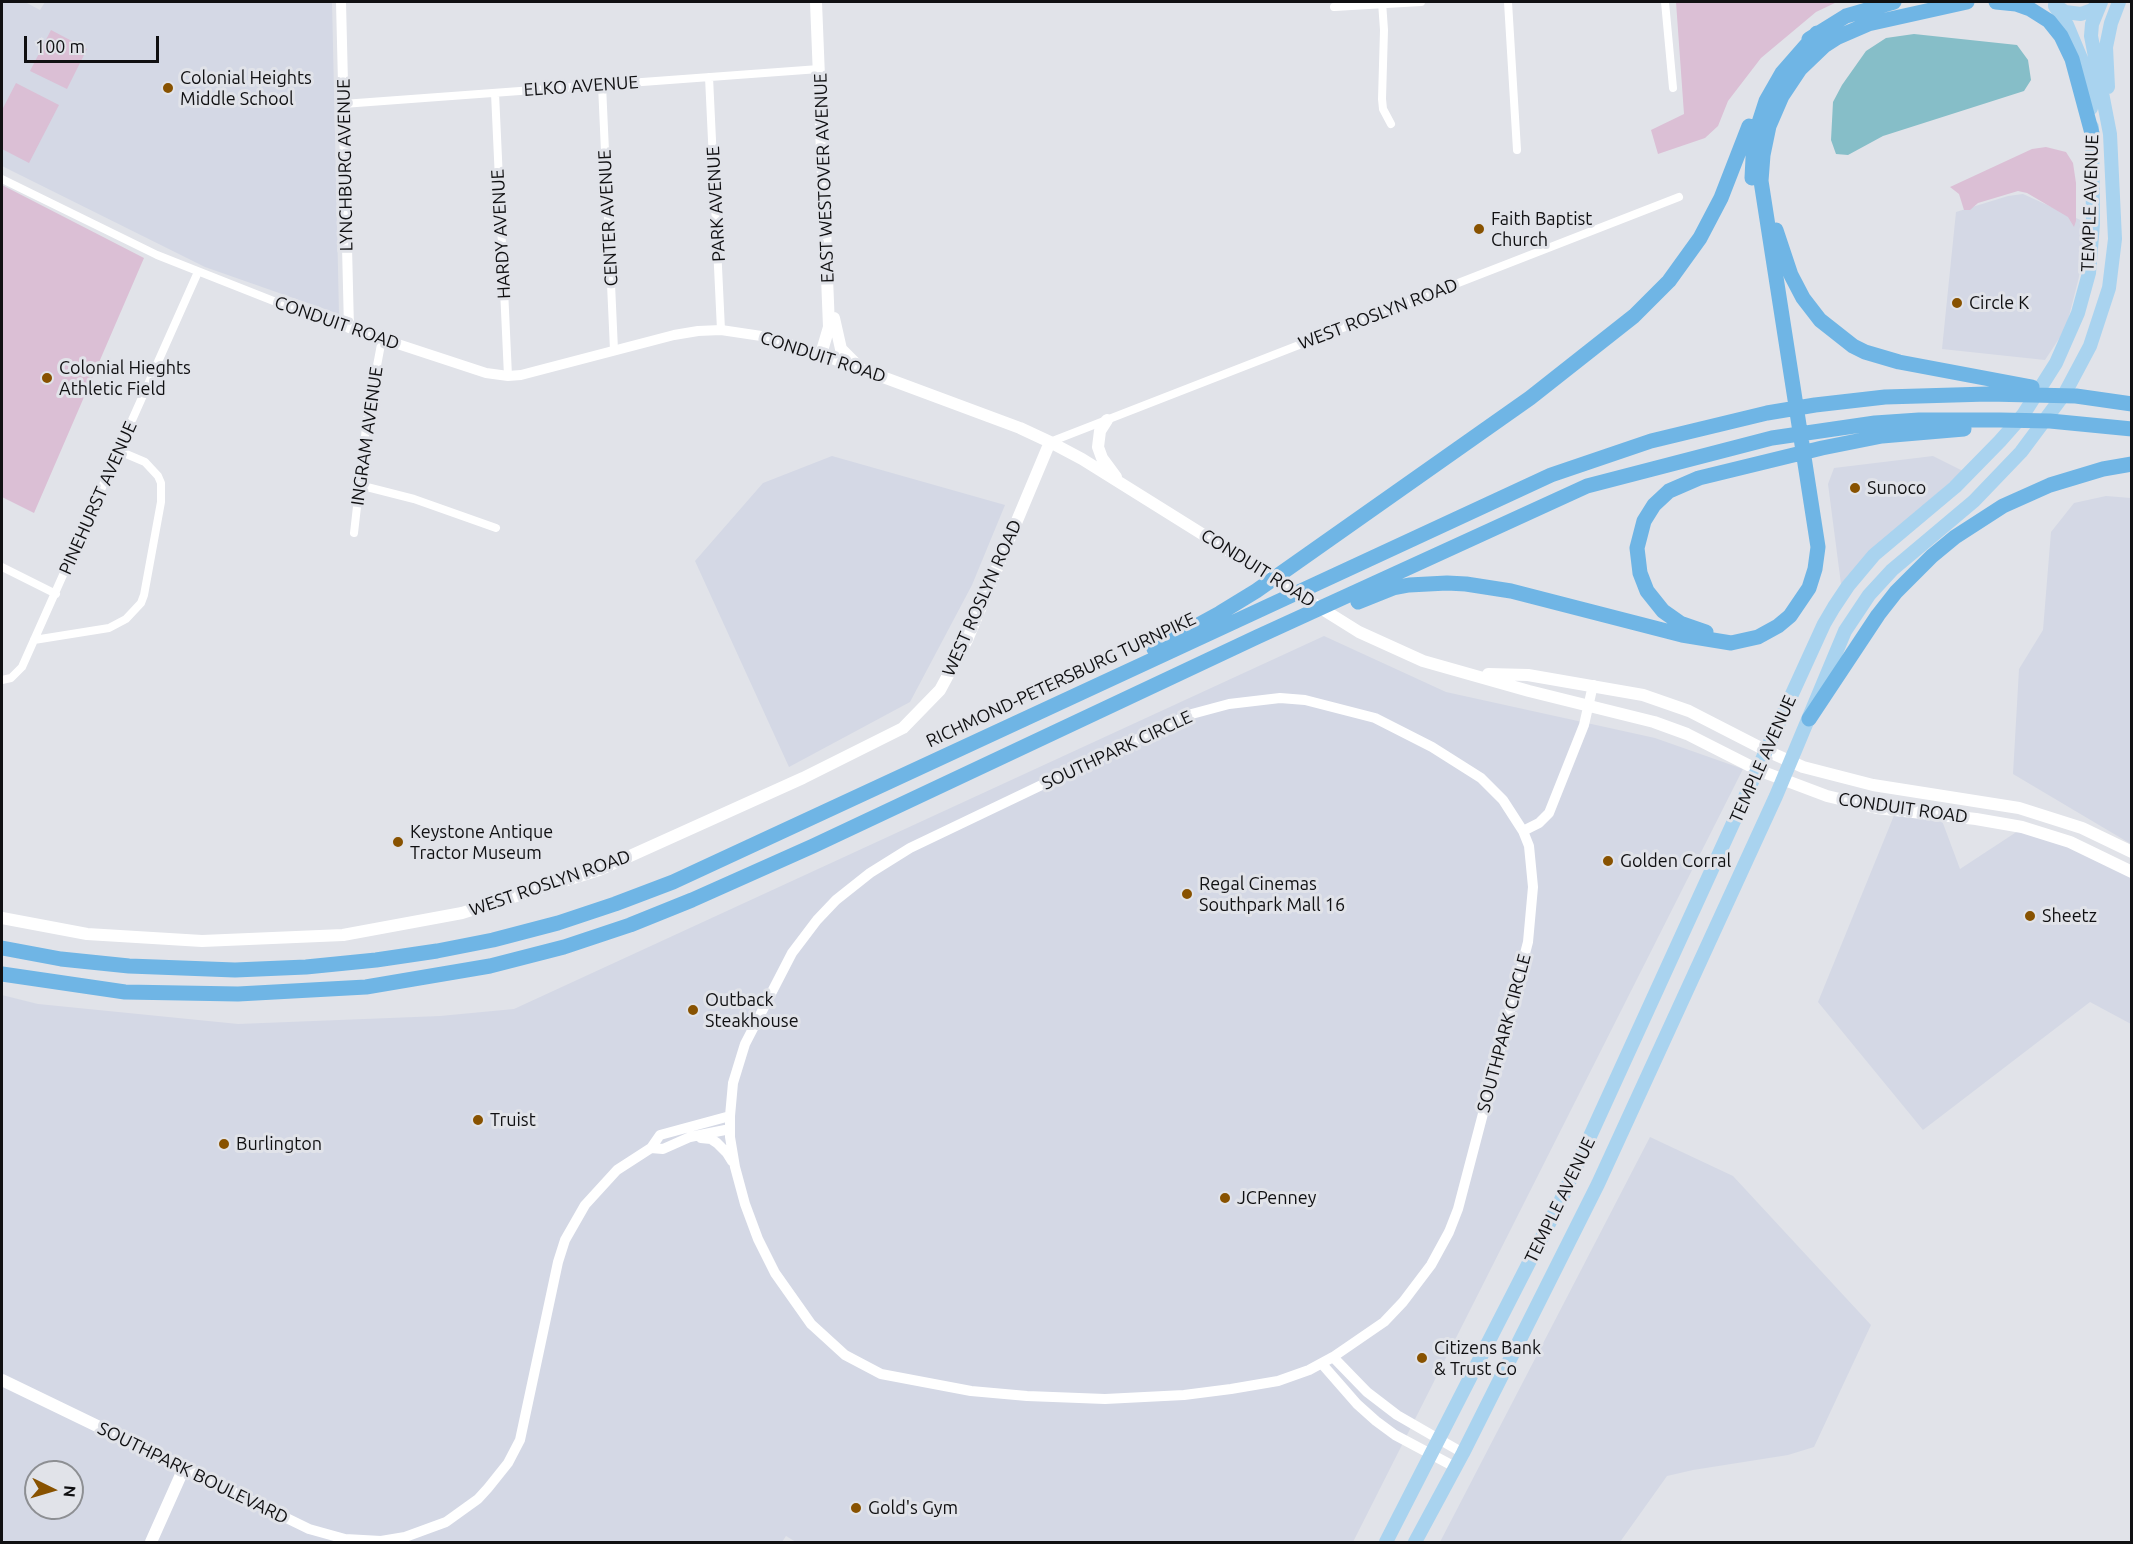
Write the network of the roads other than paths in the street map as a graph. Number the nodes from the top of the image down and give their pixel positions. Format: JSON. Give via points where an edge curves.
{"nodes":[{"id":1,"x":341,"y":2,"type":"edge"},
{"id":2,"x":816,"y":2,"type":"edge"},
{"id":3,"x":1421,"y":2,"type":"edge"},
{"id":4,"x":1509,"y":2,"type":"edge"},
{"id":5,"x":1665,"y":2,"type":"edge"},
{"id":6,"x":1894,"y":2,"type":"edge"},
{"id":7,"x":1967,"y":2,"type":"edge"},
{"id":8,"x":1996,"y":2,"type":"edge"},
{"id":9,"x":2101,"y":2,"type":"edge"},
{"id":10,"x":2119,"y":2,"type":"edge"},
{"id":11,"x":1382,"y":3,"type":"edge"},
{"id":12,"x":2053,"y":4,"type":"edge"},
{"id":13,"x":1334,"y":7,"type":"dead end"},
{"id":14,"x":1817,"y":33,"type":"junction"},
{"id":15,"x":819,"y":69,"type":"junction"},
{"id":16,"x":709,"y":77,"type":"junction"},
{"id":17,"x":602,"y":85,"type":"junction"},
{"id":18,"x":1673,"y":88,"type":"dead end"},
{"id":19,"x":495,"y":93,"type":"junction"},
{"id":20,"x":343,"y":104,"type":"junction"},
{"id":21,"x":1391,"y":124,"type":"dead end"},
{"id":22,"x":2110,"y":134,"type":"junction"},
{"id":23,"x":2093,"y":137,"type":"junction"},
{"id":24,"x":1766,"y":138,"type":"junction"},
{"id":25,"x":1517,"y":150,"type":"dead end"},
{"id":26,"x":2,"y":179,"type":"edge"},
{"id":27,"x":1679,"y":197,"type":"dead end"},
{"id":28,"x":198,"y":272,"type":"junction"},
{"id":29,"x":829,"y":294,"type":"junction"},
{"id":30,"x":349,"y":328,"type":"junction"},
{"id":31,"x":721,"y":330,"type":"junction"},
{"id":32,"x":382,"y":339,"type":"junction"},
{"id":33,"x":614,"y":350,"type":"junction"},
{"id":34,"x":821,"y":354,"type":"junction"},
{"id":35,"x":860,"y":368,"type":"junction"},
{"id":36,"x":508,"y":376,"type":"junction"},
{"id":37,"x":2019,"y":390,"type":"junction"},
{"id":38,"x":2132,"y":404,"type":"edge"},
{"id":39,"x":1107,"y":420,"type":"junction"},
{"id":40,"x":1997,"y":423,"type":"junction"},
{"id":41,"x":2132,"y":429,"type":"edge"},
{"id":42,"x":1050,"y":442,"type":"junction"},
{"id":43,"x":119,"y":451,"type":"junction"},
{"id":44,"x":2132,"y":464,"type":"edge"},
{"id":45,"x":1120,"y":483,"type":"junction"},
{"id":46,"x":359,"y":485,"type":"junction"},
{"id":47,"x":496,"y":528,"type":"dead end"},
{"id":48,"x":354,"y":533,"type":"dead end"},
{"id":49,"x":2,"y":567,"type":"edge"},
{"id":50,"x":56,"y":594,"type":"junction"},
{"id":51,"x":1257,"y":637,"type":"junction"},
{"id":52,"x":34,"y":640,"type":"junction"},
{"id":53,"x":1471,"y":674,"type":"junction"},
{"id":54,"x":2,"y":680,"type":"edge"},
{"id":55,"x":1593,"y":685,"type":"junction"},
{"id":56,"x":1062,"y":700,"type":"junction"},
{"id":57,"x":1589,"y":705,"type":"junction"},
{"id":58,"x":1809,"y":719,"type":"junction"},
{"id":59,"x":1767,"y":751,"type":"junction"},
{"id":60,"x":1791,"y":762,"type":"junction"},
{"id":61,"x":1758,"y":770,"type":"junction"},
{"id":62,"x":1783,"y":780,"type":"junction"},
{"id":63,"x":1523,"y":831,"type":"junction"},
{"id":64,"x":2132,"y":852,"type":"edge"},
{"id":65,"x":2132,"y":872,"type":"edge"},
{"id":66,"x":2,"y":918,"type":"edge"},
{"id":67,"x":2,"y":948,"type":"edge"},
{"id":68,"x":2,"y":974,"type":"edge"},
{"id":69,"x":730,"y":1116,"type":"junction"},
{"id":70,"x":729,"y":1129,"type":"junction"},
{"id":71,"x":690,"y":1137,"type":"junction"},
{"id":72,"x":651,"y":1148,"type":"junction"},
{"id":73,"x":735,"y":1167,"type":"junction"},
{"id":74,"x":1334,"y":1358,"type":"junction"},
{"id":75,"x":1322,"y":1364,"type":"junction"},
{"id":76,"x":2,"y":1380,"type":"edge"},
{"id":77,"x":1440,"y":1439,"type":"junction"},
{"id":78,"x":1432,"y":1454,"type":"junction"},
{"id":79,"x":1463,"y":1454,"type":"junction"},
{"id":80,"x":1455,"y":1467,"type":"junction"},
{"id":81,"x":184,"y":1468,"type":"junction"},
{"id":82,"x":151,"y":1542,"type":"edge"},
{"id":83,"x":1386,"y":1542,"type":"edge"},
{"id":84,"x":1415,"y":1542,"type":"edge"}],
"edges":[{"from":1,"to":20,"type":"street","name":"LYNCHBURG AVENUE"},
{"from":2,"to":15,"type":"main road","name":"EAST WESTOVER AVENUE"},
{"from":3,"to":11,"type":"street"},
{"from":4,"to":25,"type":"street"},
{"from":5,"to":18,"type":"street"},
{"from":6,"to":14,"type":"highway","via":[[1846,16]]},
{"from":7,"to":24,"type":"highway","via":[[1868,24],[1824,46],[1790,82]]},
{"from":8,"to":23,"type":"highway","via":[[2030,9],[2049,21],[2061,36],[2075,67]]},
{"from":9,"to":12,"type":"main road","via":[[2081,14],[2069,13]]},
{"from":9,"to":22,"type":"main road","name":"TEMPLE AVENUE","via":[[2091,32]]},
{"from":10,"to":22,"type":"main road","via":[[2106,47]]},
{"from":11,"to":13,"type":"street"},
{"from":11,"to":21,"type":"street","via":[[1382,99]]},
{"from":12,"to":23,"type":"main road","name":"TEMPLE AVENUE","via":[[2082,61]]},
{"from":14,"to":40,"type":"highway","via":[[1782,73],[1766,101],[1754,138],[1752,168],[1752,183],[1809,545],[1808,567],[1788,605],[1772,619],[1744,632],[1728,634],[1702,631],[1663,611],[1640,573],[1637,548],[1644,521],[1660,498],[1678,486],[1699,478],[1770,461],[1822,448],[1905,433]]},
{"from":14,"to":56,"type":"highway","via":[[1792,51],[1775,72],[1708,224],[1669,281],[1634,316],[1530,398],[1256,591]]},
{"from":15,"to":16,"type":"street","name":"ELKO AVENUE"},
{"from":15,"to":29,"type":"main road","name":"EAST WESTOVER AVENUE"},
{"from":16,"to":17,"type":"street","name":"ELKO AVENUE"},
{"from":16,"to":31,"type":"street","name":"PARK AVENUE"},
{"from":17,"to":19,"type":"street","name":"ELKO AVENUE"},
{"from":17,"to":33,"type":"street","name":"CENTER AVENUE"},
{"from":19,"to":20,"type":"street","name":"ELKO AVENUE"},
{"from":19,"to":36,"type":"street","name":"HARDY AVENUE"},
{"from":20,"to":30,"type":"street","name":"LYNCHBURG AVENUE"},
{"from":22,"to":58,"type":"main road","name":"TEMPLE AVENUE","via":[[2116,222],[2113,270],[2098,325],[2081,364],[2050,414],[2007,468],[1968,507],[1903,559],[1869,595],[1838,644]]},
{"from":23,"to":59,"type":"main road","name":"TEMPLE AVENUE","via":[[2089,273],[2078,313],[2056,363],[2023,415],[1983,460],[1888,542],[1848,586],[1824,624]]},
{"from":24,"to":37,"type":"highway","via":[[1768,192],[1781,247],[1796,286],[1820,320],[1853,346],[1882,357]]},
{"from":24,"to":51,"type":"highway","via":[[1762,193],[1818,547],[1809,588],[1790,616],[1758,638],[1720,642],[1511,591],[1429,583],[1393,588],[1299,628]]},
{"from":26,"to":28,"type":"street","name":"CONDUIT ROAD"},
{"from":27,"to":39,"type":"street","name":"WEST ROSLYN ROAD"},
{"from":28,"to":30,"type":"street","name":"CONDUIT ROAD"},
{"from":28,"to":43,"type":"street","name":"PINEHURST AVENUE"},
{"from":29,"to":34,"type":"main road","name":"EAST WESTOVER AVENUE","via":[[829,327]]},
{"from":29,"to":35,"type":"main road","via":[[839,345]]},
{"from":30,"to":32,"type":"street","name":"CONDUIT ROAD"},
{"from":31,"to":33,"type":"street","name":"CONDUIT ROAD","via":[[674,335]]},
{"from":31,"to":34,"type":"street","name":"CONDUIT ROAD","via":[[768,336]]},
{"from":32,"to":36,"type":"street","name":"CONDUIT ROAD","via":[[486,373]]},
{"from":32,"to":46,"type":"street","name":"INGRAM AVENUE"},
{"from":33,"to":36,"type":"street","name":"CONDUIT ROAD"},
{"from":34,"to":35,"type":"main road","name":"CONDUIT ROAD"},
{"from":35,"to":42,"type":"main road","name":"CONDUIT ROAD"},
{"from":37,"to":38,"type":"highway"},
{"from":37,"to":56,"type":"highway","name":"RICHMOND-PETERSBURG TURNPIKE","via":[[1815,405],[1651,441],[1551,475]]},
{"from":39,"to":42,"type":"street","name":"WEST ROSLYN ROAD"},
{"from":39,"to":45,"type":"main road","via":[[1100,431],[1098,447]]},
{"from":40,"to":41,"type":"highway","via":[[2050,421]]},
{"from":40,"to":51,"type":"highway","via":[[1919,420],[1819,430],[1773,438],[1587,486]]},
{"from":42,"to":45,"type":"main road","name":"CONDUIT ROAD"},
{"from":42,"to":66,"type":"main road","name":"WEST ROSLYN ROAD","via":[[967,640],[940,690],[903,728],[793,783],[599,870],[462,914],[343,934],[202,941],[87,934]]},
{"from":43,"to":50,"type":"street","name":"PINEHURST AVENUE"},
{"from":43,"to":52,"type":"street","via":[[145,462],[161,483],[161,502],[141,603],[126,619],[109,628]]},
{"from":44,"to":58,"type":"highway","via":[[2050,485],[1978,520],[1940,549],[1878,615]]},
{"from":45,"to":53,"type":"main road","name":"CONDUIT ROAD","via":[[1359,632],[1423,661]]},
{"from":46,"to":47,"type":"street","via":[[414,499]]},
{"from":46,"to":48,"type":"street","name":"INGRAM AVENUE"},
{"from":49,"to":50,"type":"street"},
{"from":50,"to":52,"type":"street","name":"PINEHURST AVENUE"},
{"from":51,"to":68,"type":"highway","via":[[813,846],[630,926],[564,947],[434,976],[302,992],[125,992]]},
{"from":52,"to":54,"type":"street","name":"PINEHURST AVENUE","via":[[22,667],[11,678]]},
{"from":53,"to":55,"type":"main road","name":"CONDUIT ROAD","via":[[1528,675]]},
{"from":53,"to":57,"type":"main road","name":"CONDUIT ROAD"},
{"from":55,"to":57,"type":"street"},
{"from":55,"to":59,"type":"main road","name":"CONDUIT ROAD","via":[[1661,700]]},
{"from":56,"to":67,"type":"highway","name":"RICHMOND-PETERSBURG TURNPIKE","via":[[673,882],[558,923],[493,940],[376,960],[235,970],[129,966]]},
{"from":57,"to":61,"type":"main road","name":"CONDUIT ROAD","via":[[1687,734]]},
{"from":57,"to":63,"type":"street","via":[[1549,813]]},
{"from":58,"to":60,"type":"main road","name":"TEMPLE AVENUE"},
{"from":59,"to":60,"type":"main road","name":"CONDUIT ROAD"},
{"from":59,"to":61,"type":"main road","name":"TEMPLE AVENUE"},
{"from":60,"to":62,"type":"main road","name":"TEMPLE AVENUE"},
{"from":60,"to":64,"type":"main road","name":"CONDUIT ROAD","via":[[1873,785],[2019,808],[2082,828]]},
{"from":61,"to":62,"type":"main road","name":"CONDUIT ROAD"},
{"from":61,"to":77,"type":"main road","name":"TEMPLE AVENUE","via":[[1565,1191]]},
{"from":62,"to":65,"type":"main road","name":"CONDUIT ROAD","via":[[1861,805],[2022,827],[2077,845]]},
{"from":62,"to":79,"type":"main road","name":"TEMPLE AVENUE","via":[[1598,1184]]},
{"from":63,"to":69,"type":"street","name":"SOUTHPARK CIRCLE","via":[[1503,800],[1481,778],[1375,718],[1305,700],[1280,698],[1229,704],[1188,715],[910,848],[836,900],[792,953],[747,1039],[733,1083]]},
{"from":63,"to":74,"type":"street","name":"SOUTHPARK CIRCLE","via":[[1533,887],[1528,942],[1458,1209],[1431,1265],[1403,1302],[1384,1322]]},
{"from":69,"to":70,"type":"street","name":"SOUTHPARK CIRCLE"},
{"from":69,"to":72,"type":"street","name":"SOUTHPARK BOULEVARD","via":[[660,1135]]},
{"from":70,"to":71,"type":"street","name":"SOUTHPARK BOULEVARD"},
{"from":70,"to":73,"type":"street"},
{"from":71,"to":72,"type":"street","name":"SOUTHPARK BOULEVARD","via":[[663,1149]]},
{"from":71,"to":73,"type":"street","via":[[711,1139],[727,1153]]},
{"from":72,"to":81,"type":"street","name":"SOUTHPARK BOULEVARD","via":[[617,1170],[574,1222],[558,1262],[520,1440],[488,1488],[446,1522],[405,1538],[345,1539],[309,1529]]},
{"from":73,"to":75,"type":"street","via":[[753,1228],[788,1293],[811,1324],[845,1355],[881,1374],[971,1391],[1130,1399],[1262,1384]]},
{"from":74,"to":75,"type":"street"},
{"from":74,"to":77,"type":"street","via":[[1366,1392]]},
{"from":75,"to":78,"type":"street","via":[[1376,1421]]},
{"from":76,"to":81,"type":"main road","name":"SOUTHPARK BOULEVARD"},
{"from":77,"to":78,"type":"main road","name":"TEMPLE AVENUE"},
{"from":77,"to":79,"type":"street"},
{"from":78,"to":80,"type":"street"},
{"from":78,"to":83,"type":"main road","name":"TEMPLE AVENUE"},
{"from":79,"to":80,"type":"main road","name":"TEMPLE AVENUE"},
{"from":80,"to":84,"type":"main road","name":"TEMPLE AVENUE"},
{"from":81,"to":82,"type":"main road"}]}
